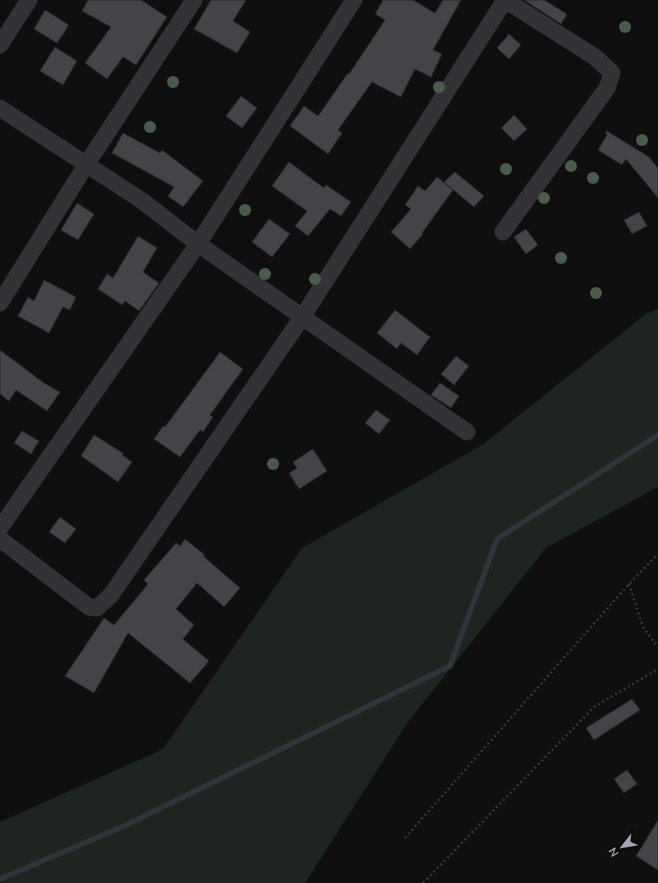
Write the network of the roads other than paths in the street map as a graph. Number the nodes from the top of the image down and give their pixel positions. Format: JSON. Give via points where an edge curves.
{"nodes":[{"id":1,"x":29,"y":0,"type":"edge"},
{"id":2,"x":194,"y":0,"type":"edge"},
{"id":3,"x":354,"y":0,"type":"edge"},
{"id":4,"x":505,"y":0,"type":"edge"},
{"id":5,"x":0,"y":45,"type":"edge"},
{"id":6,"x":0,"y":108,"type":"edge"},
{"id":7,"x":86,"y":164,"type":"junction"},
{"id":8,"x":503,"y":232,"type":"dead end"},
{"id":9,"x":198,"y":244,"type":"junction"},
{"id":10,"x":0,"y":303,"type":"edge"},
{"id":11,"x":303,"y":316,"type":"junction"},
{"id":12,"x":467,"y":432,"type":"dead end"},
{"id":13,"x":0,"y":528,"type":"edge"},
{"id":14,"x":0,"y":539,"type":"edge"}],
"edges":[{"from":1,"to":5,"type":"street"},
{"from":2,"to":7,"type":"street"},
{"from":3,"to":9,"type":"street"},
{"from":4,"to":8,"type":"street","via":[[595,57],[612,72],[607,88]]},
{"from":4,"to":11,"type":"street"},
{"from":6,"to":7,"type":"street"},
{"from":7,"to":9,"type":"street","via":[[141,200]]},
{"from":7,"to":10,"type":"street"},
{"from":9,"to":11,"type":"street"},
{"from":9,"to":13,"type":"street"},
{"from":11,"to":12,"type":"street"},
{"from":11,"to":14,"type":"street","via":[[111,595],[97,608],[90,607]]}]}
